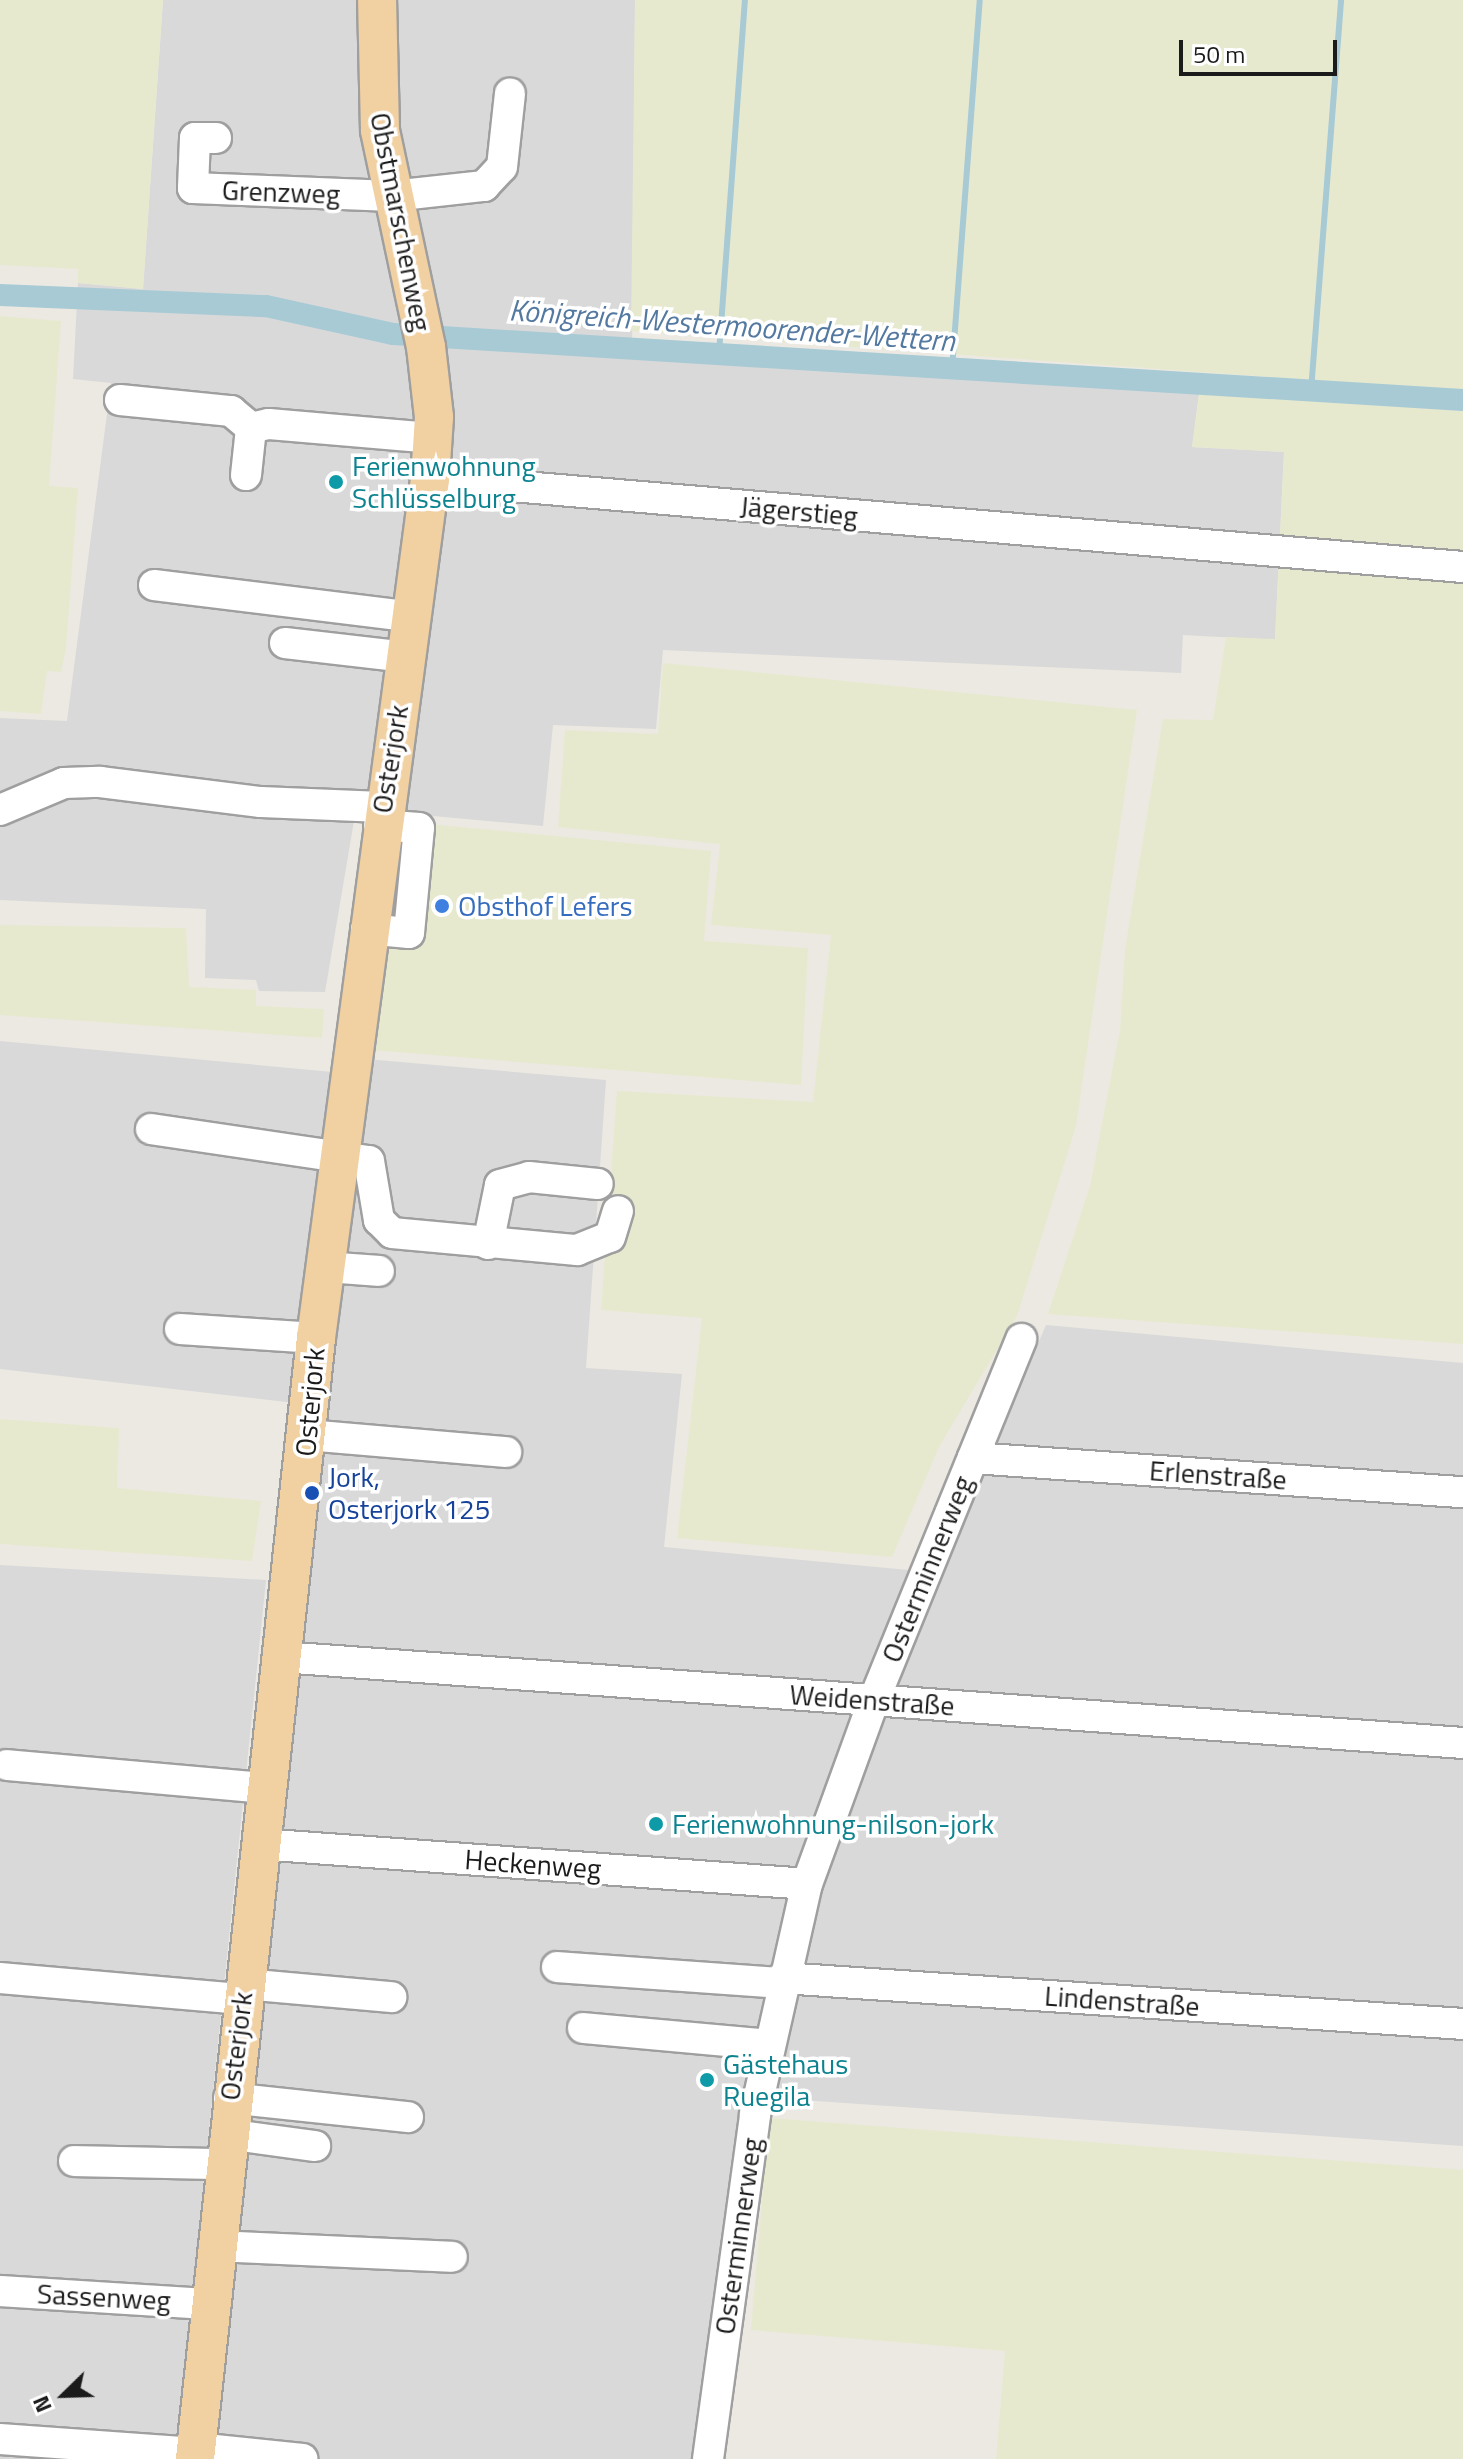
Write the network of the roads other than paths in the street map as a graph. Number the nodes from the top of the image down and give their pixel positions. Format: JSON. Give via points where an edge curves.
{"nodes":[{"id":1,"x":377,"y":0,"type":"edge"},
{"id":2,"x":510,"y":93,"type":"dead end"},
{"id":3,"x":216,"y":138,"type":"dead end"},
{"id":4,"x":392,"y":196,"type":"junction"},
{"id":5,"x":424,"y":338,"type":"joint"},
{"id":6,"x":120,"y":400,"type":"dead end"},
{"id":7,"x":251,"y":428,"type":"junction"},
{"id":8,"x":433,"y":438,"type":"junction"},
{"id":9,"x":246,"y":475,"type":"dead end"},
{"id":10,"x":430,"y":479,"type":"junction"},
{"id":11,"x":1463,"y":567,"type":"edge"},
{"id":12,"x":154,"y":585,"type":"dead end"},
{"id":13,"x":413,"y":617,"type":"junction"},
{"id":14,"x":285,"y":643,"type":"dead end"},
{"id":15,"x":406,"y":657,"type":"junction"},
{"id":16,"x":0,"y":810,"type":"edge"},
{"id":17,"x":380,"y":816,"type":"junction"},
{"id":18,"x":151,"y":1129,"type":"dead end"},
{"id":19,"x":339,"y":1152,"type":"junction"},
{"id":20,"x":598,"y":1184,"type":"dead end"},
{"id":21,"x":618,"y":1211,"type":"dead end"},
{"id":22,"x":488,"y":1244,"type":"junction"},
{"id":23,"x":325,"y":1267,"type":"junction"},
{"id":24,"x":379,"y":1271,"type":"dead end"},
{"id":25,"x":180,"y":1329,"type":"dead end"},
{"id":26,"x":316,"y":1338,"type":"junction"},
{"id":27,"x":1021,"y":1339,"type":"dead end"},
{"id":28,"x":307,"y":1435,"type":"junction"},
{"id":29,"x":506,"y":1452,"type":"dead end"},
{"id":30,"x":973,"y":1458,"type":"junction"},
{"id":31,"x":1463,"y":1492,"type":"edge"},
{"id":32,"x":281,"y":1657,"type":"junction"},
{"id":33,"x":874,"y":1700,"type":"junction"},
{"id":34,"x":1463,"y":1743,"type":"edge"},
{"id":35,"x":7,"y":1765,"type":"dead end"},
{"id":36,"x":265,"y":1788,"type":"junction"},
{"id":37,"x":259,"y":1844,"type":"junction"},
{"id":38,"x":807,"y":1884,"type":"junction"},
{"id":39,"x":557,"y":1967,"type":"dead end"},
{"id":40,"x":0,"y":1978,"type":"edge"},
{"id":41,"x":781,"y":1981,"type":"junction"},
{"id":42,"x":243,"y":1992,"type":"junction"},
{"id":43,"x":391,"y":1997,"type":"dead end"},
{"id":44,"x":1463,"y":2024,"type":"edge"},
{"id":45,"x":583,"y":2028,"type":"dead end"},
{"id":46,"x":769,"y":2045,"type":"junction"},
{"id":47,"x":408,"y":2117,"type":"dead end"},
{"id":48,"x":226,"y":2132,"type":"junction"},
{"id":49,"x":315,"y":2146,"type":"dead end"},
{"id":50,"x":74,"y":2161,"type":"dead end"},
{"id":51,"x":214,"y":2246,"type":"junction"},
{"id":52,"x":452,"y":2257,"type":"dead end"},
{"id":53,"x":0,"y":2291,"type":"edge"},
{"id":54,"x":208,"y":2304,"type":"junction"},
{"id":55,"x":0,"y":2439,"type":"edge"},
{"id":56,"x":196,"y":2453,"type":"edge"},
{"id":57,"x":302,"y":2459,"type":"edge"},
{"id":58,"x":708,"y":2459,"type":"edge"}],
"edges":[{"from":1,"to":4,"type":"main road","name":"Obstmarschenweg","via":[[375,79]]},
{"from":2,"to":4,"type":"street","via":[[502,167],[484,186]]},
{"from":3,"to":4,"type":"street","name":"Grenzweg","via":[[195,138],[193,188]]},
{"from":4,"to":5,"type":"main road","name":"Obstmarschenweg"},
{"from":5,"to":8,"type":"main road","name":"Osterjork"},
{"from":6,"to":7,"type":"street","via":[[231,411]]},
{"from":7,"to":8,"type":"street"},
{"from":7,"to":9,"type":"street"},
{"from":8,"to":10,"type":"main road","name":"Osterjork"},
{"from":10,"to":11,"type":"street","name":"Jägerstieg"},
{"from":10,"to":13,"type":"main road","name":"Osterjork"},
{"from":12,"to":13,"type":"street"},
{"from":13,"to":15,"type":"main road","name":"Osterjork"},
{"from":14,"to":15,"type":"street"},
{"from":15,"to":17,"type":"main road","name":"Osterjork"},
{"from":16,"to":17,"type":"street","via":[[64,783],[100,782]]},
{"from":17,"to":19,"type":"main road","name":"Osterjork"},
{"from":18,"to":19,"type":"street"},
{"from":19,"to":22,"type":"street","via":[[369,1161],[379,1220],[392,1233]]},
{"from":19,"to":23,"type":"main road","name":"Osterjork"},
{"from":20,"to":22,"type":"street","via":[[529,1177],[500,1185]]},
{"from":21,"to":22,"type":"street","via":[[615,1233],[590,1248]]},
{"from":23,"to":24,"type":"street"},
{"from":23,"to":26,"type":"main road","name":"Osterjork"},
{"from":25,"to":26,"type":"street"},
{"from":26,"to":28,"type":"main road","name":"Osterjork"},
{"from":27,"to":30,"type":"street","name":"Osterminnerweg"},
{"from":28,"to":29,"type":"street"},
{"from":28,"to":32,"type":"main road","name":"Osterjork"},
{"from":30,"to":31,"type":"street","name":"Erlenstraße"},
{"from":30,"to":33,"type":"street","name":"Osterminnerweg"},
{"from":32,"to":33,"type":"street","name":"Weidenstraße"},
{"from":32,"to":36,"type":"main road","name":"Osterjork"},
{"from":33,"to":34,"type":"street","name":"Weidenstraße"},
{"from":33,"to":38,"type":"street","name":"Osterminnerweg"},
{"from":35,"to":36,"type":"street"},
{"from":36,"to":37,"type":"main road","name":"Osterjork"},
{"from":37,"to":38,"type":"street","name":"Heckenweg"},
{"from":37,"to":42,"type":"main road","name":"Osterjork"},
{"from":38,"to":41,"type":"street","name":"Osterminnerweg"},
{"from":39,"to":41,"type":"street","name":"Lindenstraße"},
{"from":40,"to":42,"type":"street"},
{"from":41,"to":44,"type":"street","name":"Lindenstraße"},
{"from":41,"to":46,"type":"street","name":"Osterminnerweg"},
{"from":42,"to":43,"type":"street"},
{"from":42,"to":48,"type":"main road","name":"Osterjork"},
{"from":45,"to":46,"type":"street"},
{"from":46,"to":58,"type":"street","name":"Osterminnerweg"},
{"from":47,"to":48,"type":"street"},
{"from":48,"to":49,"type":"street"},
{"from":48,"to":50,"type":"street"},
{"from":48,"to":51,"type":"main road","name":"Osterjork"},
{"from":51,"to":52,"type":"street"},
{"from":51,"to":54,"type":"main road","name":"Osterjork"},
{"from":53,"to":54,"type":"street","name":"Sassenweg"},
{"from":54,"to":56,"type":"main road","name":"Osterjork"},
{"from":55,"to":56,"type":"street"},
{"from":56,"to":57,"type":"street"}]}
